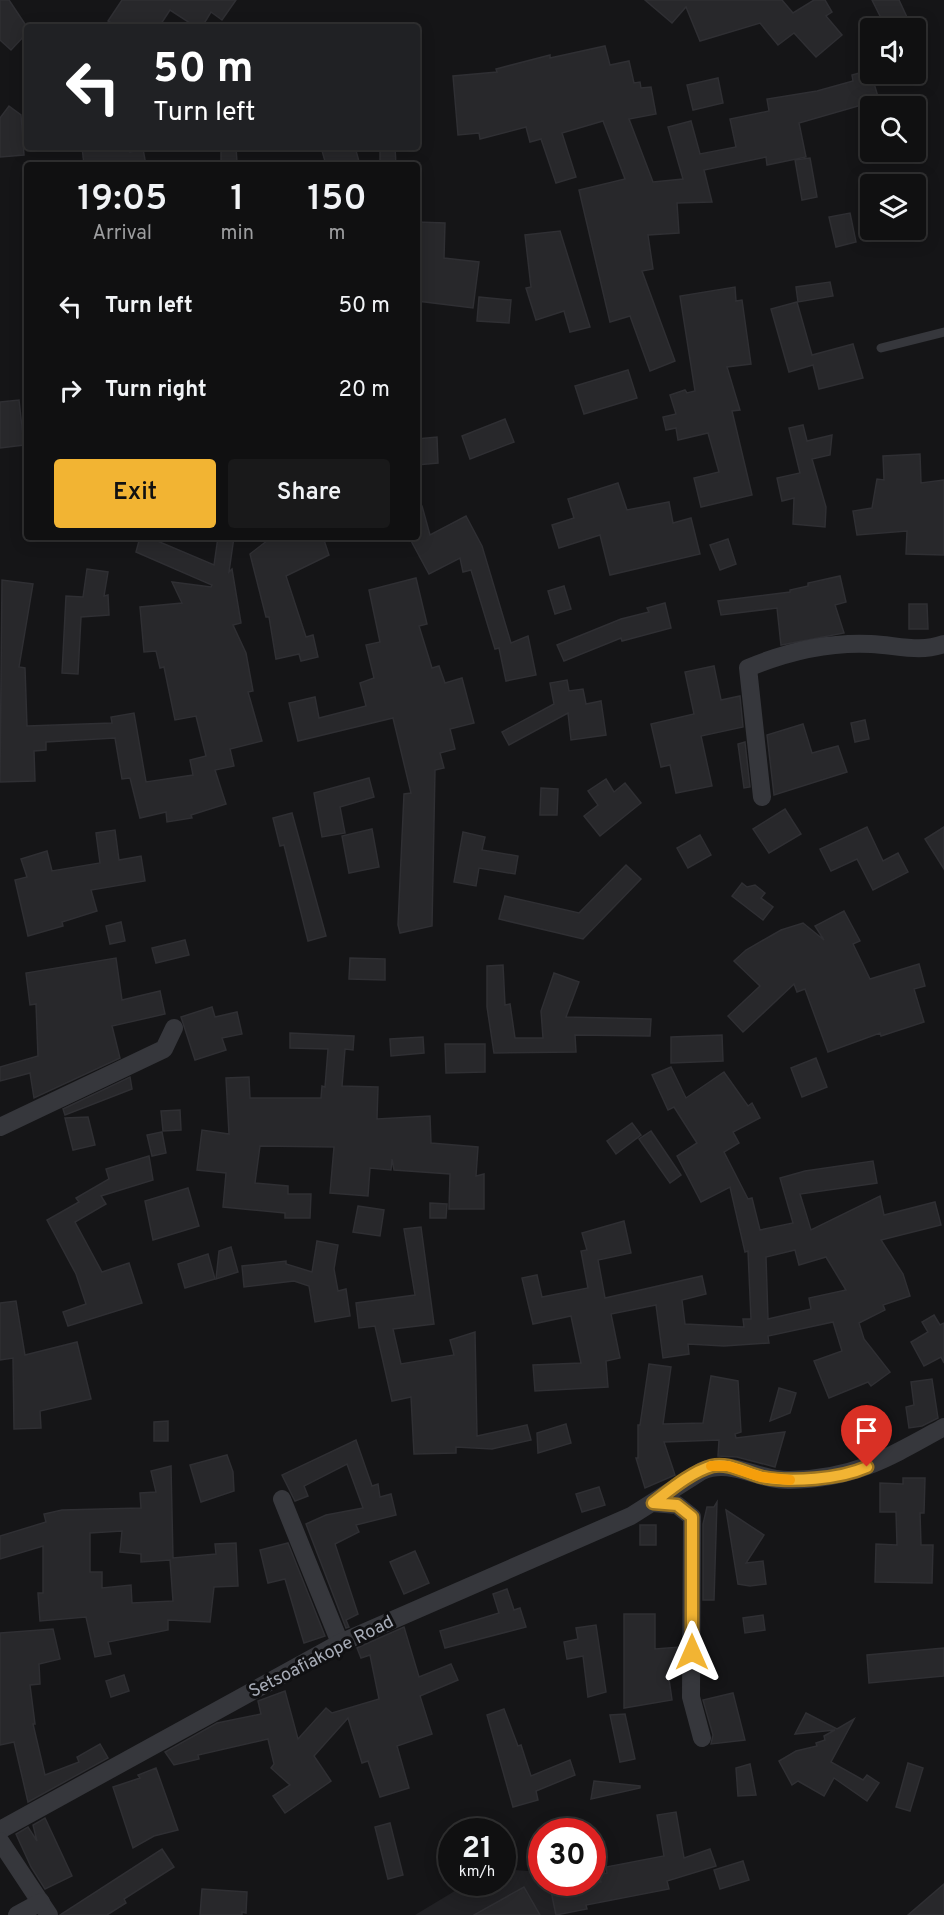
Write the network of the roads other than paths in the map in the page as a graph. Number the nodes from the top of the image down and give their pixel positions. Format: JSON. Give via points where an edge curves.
{"nodes":[{"id":1,"x":944,"y":332,"type":"edge"},
{"id":2,"x":881,"y":348,"type":"dead end"},
{"id":3,"x":944,"y":644,"type":"edge"},
{"id":4,"x":762,"y":796,"type":"dead end"},
{"id":5,"x":174,"y":1028,"type":"dead end"},
{"id":6,"x":0,"y":1127,"type":"edge"},
{"id":7,"x":944,"y":1427,"type":"edge"},
{"id":8,"x":282,"y":1499,"type":"dead end"},
{"id":9,"x":653,"y":1503,"type":"junction"},
{"id":10,"x":340,"y":1642,"type":"junction"},
{"id":11,"x":702,"y":1738,"type":"dead end"},
{"id":12,"x":0,"y":1830,"type":"edge"},
{"id":13,"x":0,"y":1841,"type":"edge"},
{"id":14,"x":45,"y":1909,"type":"edge"},
{"id":15,"x":17,"y":1915,"type":"edge"}],
"edges":[{"from":1,"to":2,"type":"lane"},
{"from":3,"to":4,"type":"street","via":[[929,650],[869,644],[816,647],[748,668]]},
{"from":5,"to":6,"type":"street","via":[[164,1049]]},
{"from":7,"to":9,"type":"street","name":"Setsoafiakope Road","via":[[855,1472],[790,1480],[714,1465]]},
{"from":8,"to":10,"type":"street"},
{"from":9,"to":10,"type":"street","name":"Setsoafiakope Road"},
{"from":9,"to":11,"type":"street","via":[[677,1505],[692,1517],[691,1697]]},
{"from":10,"to":12,"type":"street","name":"Setsoafiakope Road"},
{"from":13,"to":14,"type":"street"},
{"from":14,"to":15,"type":"street"}]}
